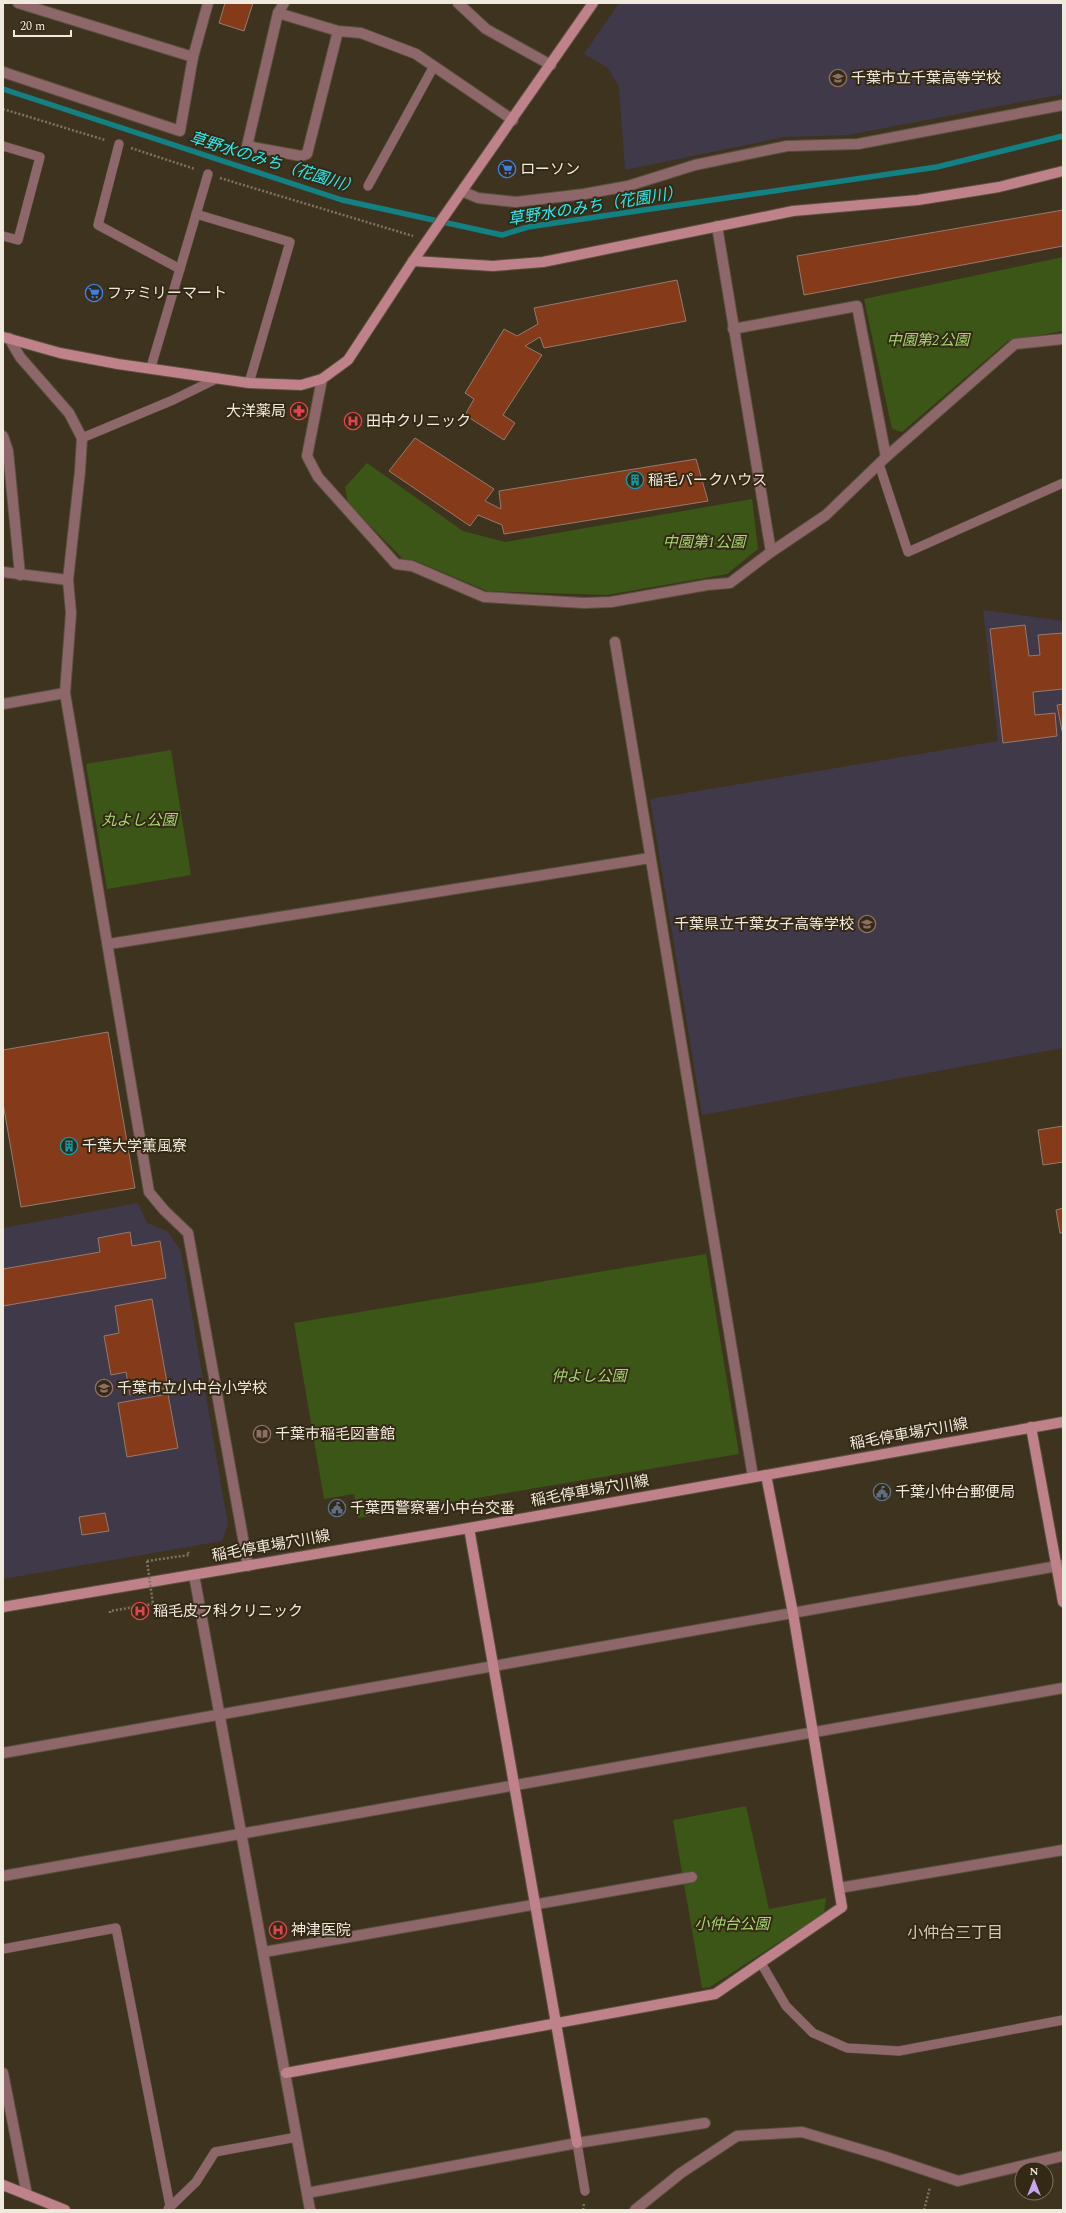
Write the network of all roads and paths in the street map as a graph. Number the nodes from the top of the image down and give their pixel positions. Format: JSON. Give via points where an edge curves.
{"nodes":[{"id":1,"x":18,"y":3,"type":"edge"},
{"id":2,"x":208,"y":3,"type":"edge"},
{"id":3,"x":284,"y":3,"type":"edge"},
{"id":4,"x":458,"y":3,"type":"edge"},
{"id":5,"x":593,"y":3,"type":"edge"},
{"id":6,"x":278,"y":14,"type":"junction"},
{"id":7,"x":338,"y":31,"type":"junction"},
{"id":8,"x":193,"y":57,"type":"junction"},
{"id":9,"x":551,"y":65,"type":"junction"},
{"id":10,"x":434,"y":66,"type":"junction"},
{"id":11,"x":3,"y":72,"type":"edge"},
{"id":12,"x":1063,"y":105,"type":"edge"},
{"id":13,"x":513,"y":120,"type":"junction"},
{"id":14,"x":119,"y":144,"type":"dead end"},
{"id":15,"x":3,"y":146,"type":"edge"},
{"id":16,"x":1063,"y":171,"type":"edge"},
{"id":17,"x":208,"y":174,"type":"dead end"},
{"id":18,"x":368,"y":186,"type":"dead end"},
{"id":19,"x":464,"y":192,"type":"junction"},
{"id":20,"x":196,"y":214,"type":"junction"},
{"id":21,"x":717,"y":226,"type":"junction"},
{"id":22,"x":3,"y":236,"type":"edge"},
{"id":23,"x":413,"y":261,"type":"junction"},
{"id":24,"x":180,"y":269,"type":"junction"},
{"id":25,"x":733,"y":329,"type":"junction"},
{"id":26,"x":6,"y":338,"type":"edge"},
{"id":27,"x":1063,"y":339,"type":"edge"},
{"id":28,"x":151,"y":367,"type":"junction"},
{"id":29,"x":218,"y":378,"type":"junction"},
{"id":30,"x":322,"y":379,"type":"junction"},
{"id":31,"x":249,"y":383,"type":"junction"},
{"id":32,"x":3,"y":436,"type":"edge"},
{"id":33,"x":82,"y":438,"type":"junction"},
{"id":34,"x":886,"y":457,"type":"junction"},
{"id":35,"x":878,"y":464,"type":"junction"},
{"id":36,"x":1063,"y":483,"type":"edge"},
{"id":37,"x":771,"y":552,"type":"junction"},
{"id":38,"x":3,"y":572,"type":"edge"},
{"id":39,"x":20,"y":574,"type":"junction"},
{"id":40,"x":68,"y":580,"type":"junction"},
{"id":41,"x":615,"y":642,"type":"dead end"},
{"id":42,"x":65,"y":693,"type":"junction"},
{"id":43,"x":3,"y":704,"type":"edge"},
{"id":44,"x":650,"y":858,"type":"junction"},
{"id":45,"x":109,"y":944,"type":"junction"},
{"id":46,"x":1063,"y":1422,"type":"edge"},
{"id":47,"x":1031,"y":1428,"type":"junction"},
{"id":48,"x":766,"y":1475,"type":"junction"},
{"id":49,"x":753,"y":1477,"type":"junction"},
{"id":50,"x":469,"y":1528,"type":"junction"},
{"id":51,"x":189,"y":1553,"type":"dead end"},
{"id":52,"x":248,"y":1566,"type":"junction"},
{"id":53,"x":1060,"y":1566,"type":"edge"},
{"id":54,"x":194,"y":1575,"type":"junction"},
{"id":55,"x":1063,"y":1602,"type":"edge"},
{"id":56,"x":3,"y":1607,"type":"edge"},
{"id":57,"x":110,"y":1612,"type":"dead end"},
{"id":58,"x":793,"y":1613,"type":"junction"},
{"id":59,"x":493,"y":1666,"type":"junction"},
{"id":60,"x":1063,"y":1688,"type":"edge"},
{"id":61,"x":220,"y":1714,"type":"junction"},
{"id":62,"x":813,"y":1732,"type":"junction"},
{"id":63,"x":3,"y":1753,"type":"edge"},
{"id":64,"x":514,"y":1786,"type":"junction"},
{"id":65,"x":242,"y":1834,"type":"junction"},
{"id":66,"x":1063,"y":1850,"type":"edge"},
{"id":67,"x":3,"y":1876,"type":"edge"},
{"id":68,"x":692,"y":1877,"type":"dead end"},
{"id":69,"x":839,"y":1888,"type":"junction"},
{"id":70,"x":535,"y":1905,"type":"junction"},
{"id":71,"x":3,"y":1949,"type":"edge"},
{"id":72,"x":264,"y":1952,"type":"junction"},
{"id":73,"x":760,"y":1963,"type":"junction"},
{"id":74,"x":1063,"y":2020,"type":"edge"},
{"id":75,"x":556,"y":2023,"type":"junction"},
{"id":76,"x":3,"y":2073,"type":"edge"},
{"id":77,"x":286,"y":2073,"type":"junction"},
{"id":78,"x":705,"y":2123,"type":"dead end"},
{"id":79,"x":297,"y":2137,"type":"junction"},
{"id":80,"x":577,"y":2143,"type":"junction"},
{"id":81,"x":1063,"y":2156,"type":"edge"},
{"id":82,"x":933,"y":2173,"type":"junction"},
{"id":83,"x":3,"y":2185,"type":"edge"},
{"id":84,"x":585,"y":2191,"type":"dead end"},
{"id":85,"x":307,"y":2193,"type":"junction"},
{"id":86,"x":27,"y":2195,"type":"junction"},
{"id":87,"x":168,"y":2208,"type":"edge"},
{"id":88,"x":65,"y":2210,"type":"edge"},
{"id":89,"x":310,"y":2210,"type":"edge"},
{"id":90,"x":635,"y":2210,"type":"edge"},
{"id":91,"x":924,"y":2210,"type":"edge"}],
"edges":[{"from":1,"to":8,"type":"street"},
{"from":2,"to":8,"type":"street"},
{"from":3,"to":6,"type":"street"},
{"from":4,"to":9,"type":"street","via":[[486,29]]},
{"from":5,"to":9,"type":"street"},
{"from":6,"to":7,"type":"street"},
{"from":6,"to":7,"type":"street","via":[[247,146],[301,156],[307,154]]},
{"from":7,"to":10,"type":"street","via":[[361,32],[416,54]]},
{"from":8,"to":11,"type":"street","via":[[180,131]]},
{"from":9,"to":13,"type":"street"},
{"from":10,"to":13,"type":"street"},
{"from":10,"to":18,"type":"lane"},
{"from":12,"to":19,"type":"street","via":[[858,144],[787,146],[695,165],[628,186],[584,194],[516,202],[478,198]]},
{"from":13,"to":19,"type":"street"},
{"from":14,"to":24,"type":"lane","via":[[98,225]]},
{"from":15,"to":22,"type":"lane","via":[[40,157],[18,240]]},
{"from":16,"to":21,"type":"street","via":[[992,188],[918,200],[793,211]]},
{"from":17,"to":20,"type":"lane"},
{"from":19,"to":23,"type":"street"},
{"from":20,"to":24,"type":"lane"},
{"from":20,"to":31,"type":"lane","via":[[290,242]]},
{"from":21,"to":23,"type":"street","via":[[543,262],[493,266]]},
{"from":21,"to":25,"type":"street"},
{"from":23,"to":30,"type":"street","via":[[348,360]]},
{"from":24,"to":28,"type":"lane"},
{"from":25,"to":34,"type":"street","via":[[857,306]]},
{"from":25,"to":37,"type":"street"},
{"from":26,"to":28,"type":"street","via":[[60,353],[118,364]]},
{"from":26,"to":33,"type":"street","via":[[69,413]]},
{"from":27,"to":34,"type":"street","via":[[1015,344]]},
{"from":28,"to":29,"type":"street"},
{"from":29,"to":31,"type":"street"},
{"from":29,"to":33,"type":"lane"},
{"from":30,"to":31,"type":"street","via":[[301,386]]},
{"from":30,"to":37,"type":"street","via":[[307,456],[318,477],[396,564],[412,566],[484,597],[584,603],[611,602],[730,583]]},
{"from":32,"to":39,"type":"street","via":[[8,451]]},
{"from":33,"to":40,"type":"street"},
{"from":34,"to":35,"type":"street"},
{"from":35,"to":36,"type":"lane","via":[[908,552]]},
{"from":35,"to":37,"type":"street","via":[[826,515]]},
{"from":38,"to":39,"type":"street"},
{"from":39,"to":40,"type":"street"},
{"from":40,"to":42,"type":"street","via":[[71,613]]},
{"from":41,"to":44,"type":"street"},
{"from":42,"to":43,"type":"street"},
{"from":42,"to":45,"type":"street"},
{"from":44,"to":45,"type":"street"},
{"from":44,"to":49,"type":"street"},
{"from":45,"to":52,"type":"street","via":[[149,1192],[188,1233],[192,1248]]},
{"from":46,"to":47,"type":"street","name":"稲毛停車場穴川線"},
{"from":47,"to":48,"type":"street","name":"稲毛停車場穴川線"},
{"from":47,"to":53,"type":"street"},
{"from":48,"to":49,"type":"street","name":"稲毛停車場穴川線"},
{"from":48,"to":58,"type":"street"},
{"from":49,"to":50,"type":"street","name":"稲毛停車場穴川線"},
{"from":50,"to":52,"type":"street","name":"稲毛停車場穴川線"},
{"from":50,"to":59,"type":"street"},
{"from":51,"to":57,"type":"path","bridge":true,"via":[[147,1561],[154,1604]]},
{"from":52,"to":54,"type":"street","name":"稲毛停車場穴川線"},
{"from":53,"to":55,"type":"street"},
{"from":53,"to":58,"type":"street"},
{"from":54,"to":56,"type":"street","name":"稲毛停車場穴川線"},
{"from":54,"to":61,"type":"street"},
{"from":58,"to":59,"type":"street"},
{"from":58,"to":62,"type":"street"},
{"from":59,"to":61,"type":"street"},
{"from":59,"to":64,"type":"street"},
{"from":60,"to":62,"type":"street"},
{"from":61,"to":63,"type":"street"},
{"from":61,"to":65,"type":"street"},
{"from":62,"to":64,"type":"street"},
{"from":62,"to":69,"type":"street"},
{"from":64,"to":65,"type":"street"},
{"from":64,"to":70,"type":"street"},
{"from":65,"to":67,"type":"street"},
{"from":65,"to":72,"type":"street"},
{"from":66,"to":69,"type":"street"},
{"from":68,"to":70,"type":"street"},
{"from":69,"to":73,"type":"street","via":[[842,1907]]},
{"from":70,"to":72,"type":"street"},
{"from":70,"to":75,"type":"street"},
{"from":71,"to":87,"type":"lane","via":[[116,1928]]},
{"from":72,"to":77,"type":"street"},
{"from":73,"to":74,"type":"lane","via":[[786,2006],[813,2033],[847,2048],[899,2051]]},
{"from":73,"to":75,"type":"street","via":[[715,1994]]},
{"from":75,"to":77,"type":"street"},
{"from":75,"to":80,"type":"street"},
{"from":76,"to":86,"type":"street"},
{"from":77,"to":79,"type":"street"},
{"from":78,"to":80,"type":"street"},
{"from":79,"to":85,"type":"street"},
{"from":79,"to":87,"type":"lane","via":[[215,2152],[196,2182]]},
{"from":80,"to":84,"type":"lane"},
{"from":80,"to":85,"type":"street"},
{"from":81,"to":82,"type":"street","via":[[958,2181]]},
{"from":82,"to":90,"type":"street","via":[[802,2132],[737,2136],[681,2173]]},
{"from":82,"to":91,"type":"path"},
{"from":83,"to":86,"type":"street"},
{"from":85,"to":89,"type":"street"},
{"from":86,"to":88,"type":"street"}]}
